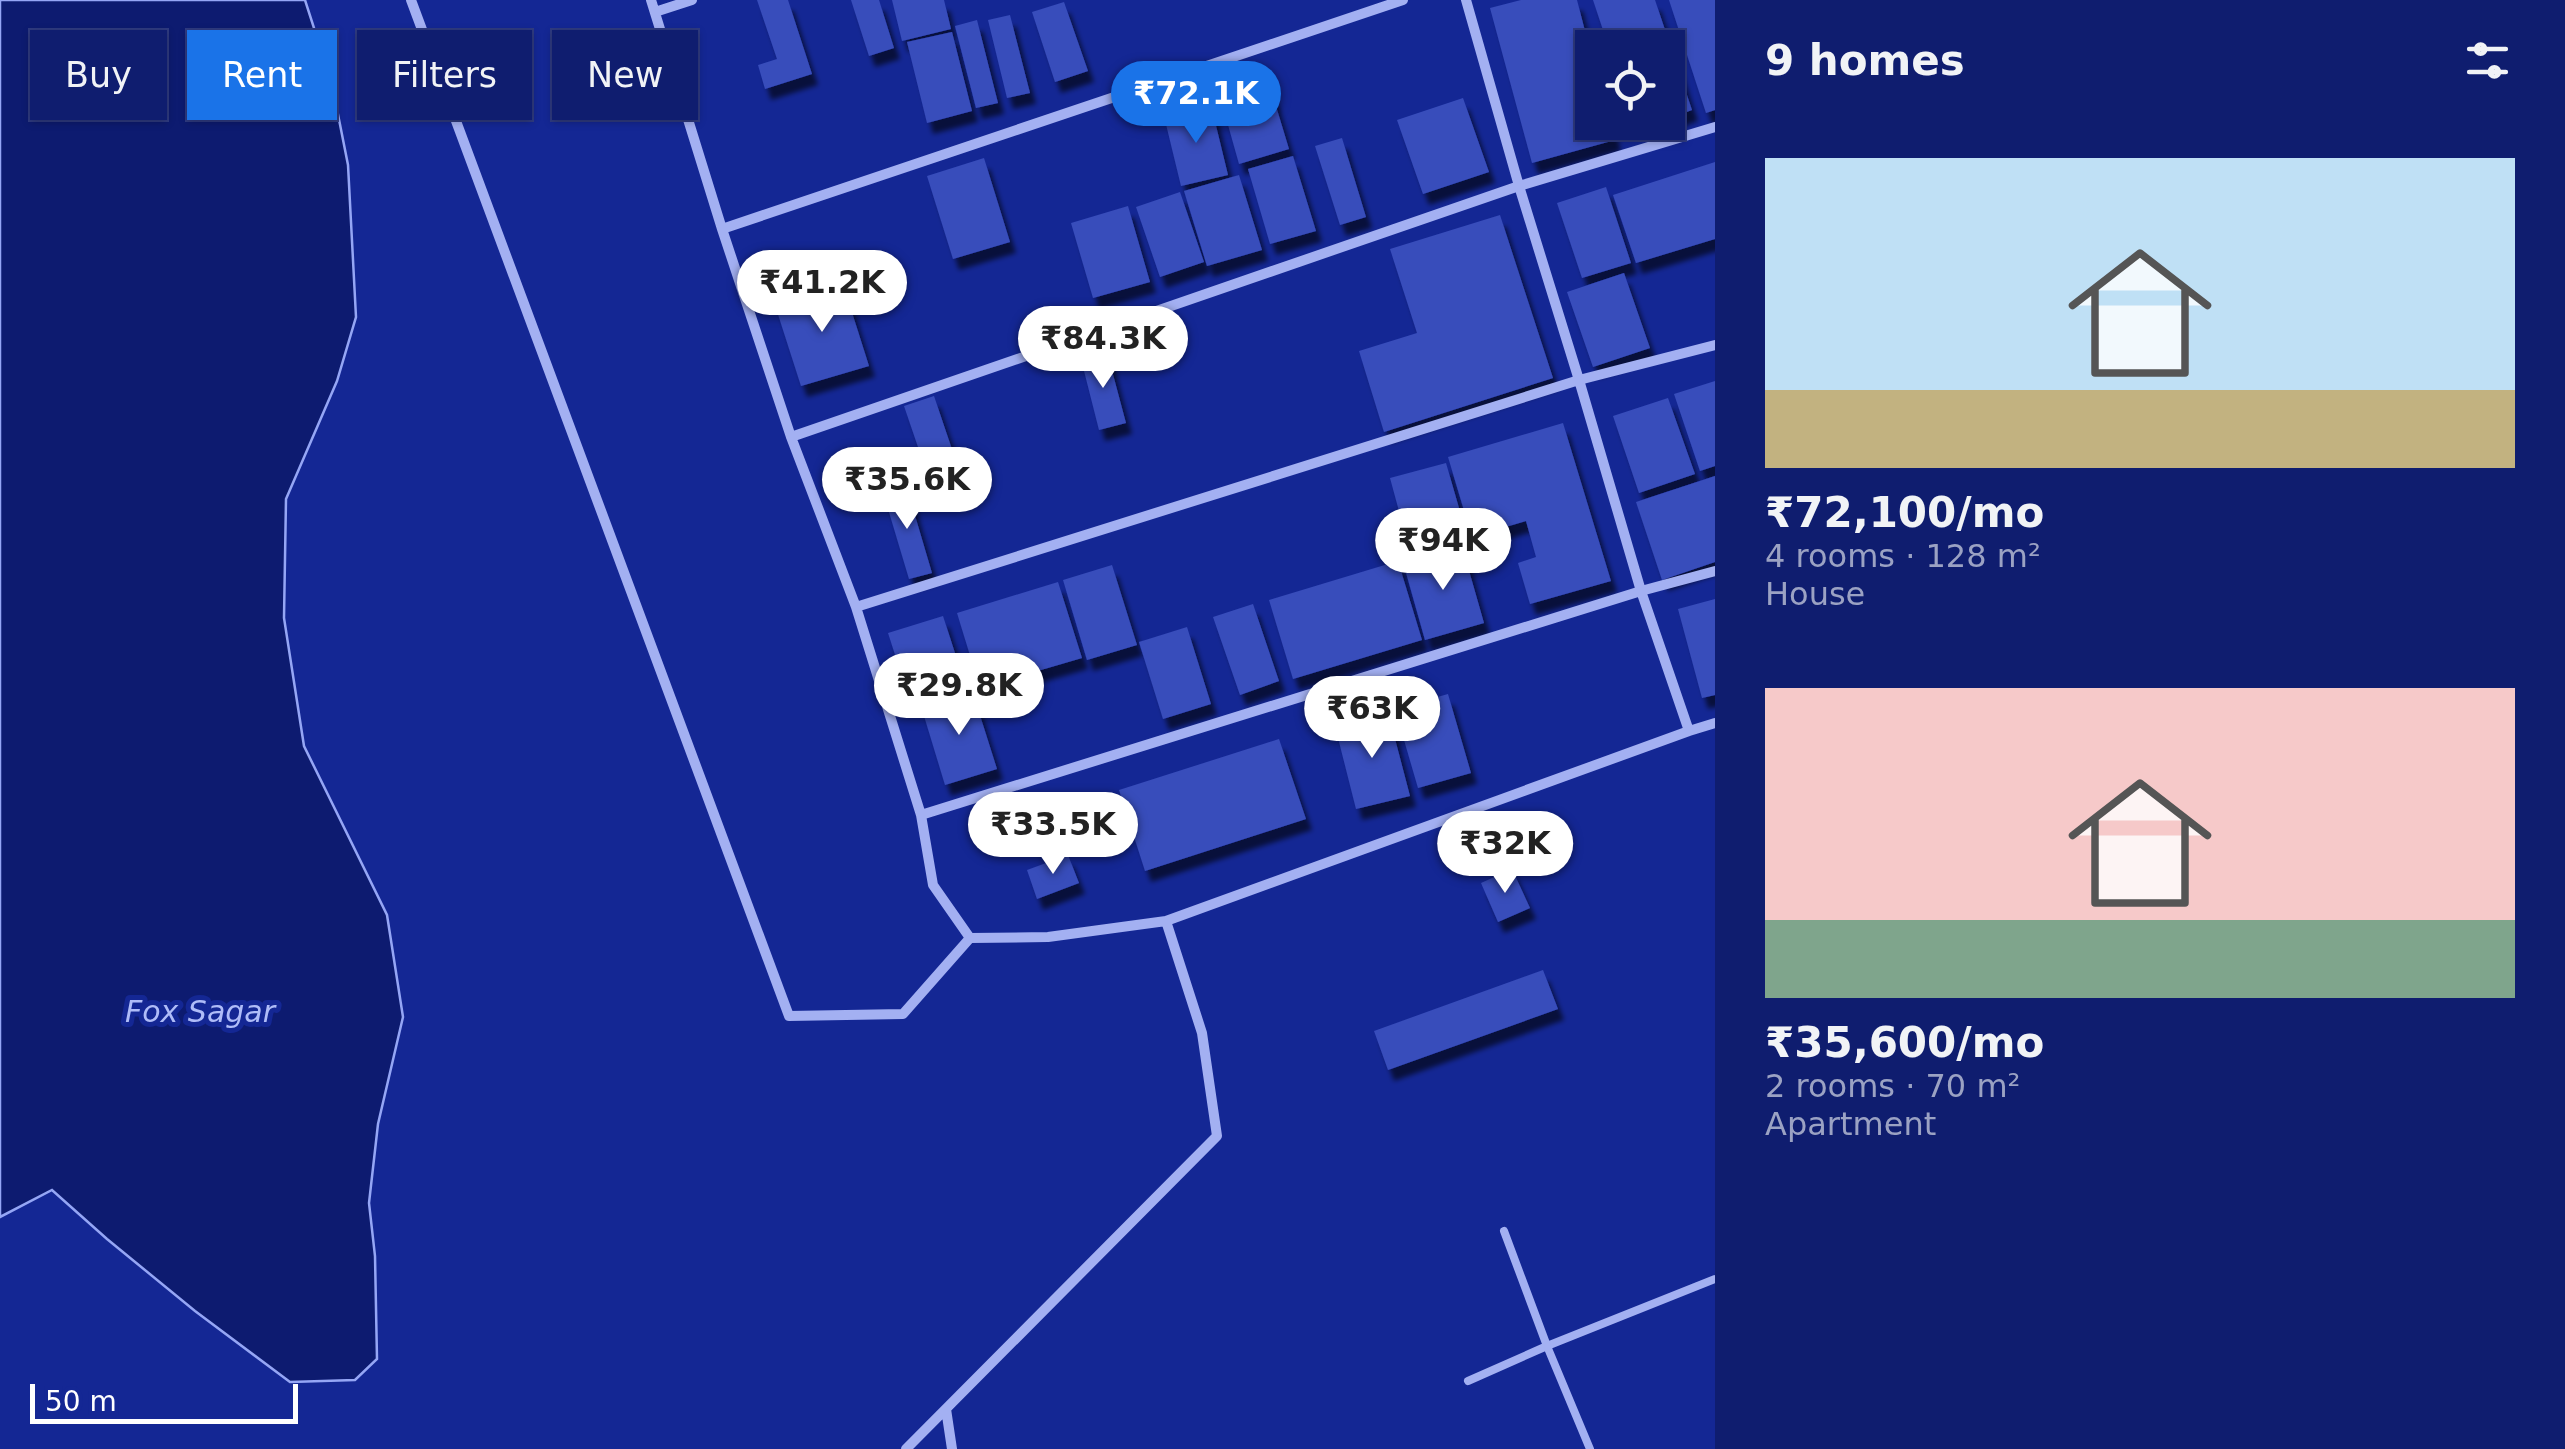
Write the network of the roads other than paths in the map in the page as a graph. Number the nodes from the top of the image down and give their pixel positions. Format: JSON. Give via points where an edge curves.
{"nodes":[{"id":1,"x":412,"y":0,"type":"edge"},
{"id":2,"x":692,"y":0,"type":"edge"},
{"id":3,"x":1403,"y":0,"type":"edge"},
{"id":4,"x":1466,"y":0,"type":"edge"},
{"id":5,"x":653,"y":6,"type":"edge"},
{"id":6,"x":1715,"y":128,"type":"edge"},
{"id":7,"x":1519,"y":186,"type":"junction"},
{"id":8,"x":722,"y":229,"type":"junction"},
{"id":9,"x":1715,"y":345,"type":"edge"},
{"id":10,"x":1579,"y":380,"type":"junction"},
{"id":11,"x":791,"y":437,"type":"junction"},
{"id":12,"x":1715,"y":571,"type":"edge"},
{"id":13,"x":1641,"y":591,"type":"junction"},
{"id":14,"x":856,"y":607,"type":"junction"},
{"id":15,"x":1715,"y":723,"type":"edge"},
{"id":16,"x":1689,"y":730,"type":"junction"},
{"id":17,"x":921,"y":815,"type":"junction"},
{"id":18,"x":1166,"y":920,"type":"junction"},
{"id":19,"x":970,"y":938,"type":"junction"},
{"id":20,"x":1504,"y":1231,"type":"dead end"},
{"id":21,"x":1715,"y":1279,"type":"edge"},
{"id":22,"x":1547,"y":1346,"type":"junction"},
{"id":23,"x":1468,"y":1380,"type":"dead end"},
{"id":24,"x":946,"y":1408,"type":"junction"},
{"id":25,"x":906,"y":1449,"type":"edge"},
{"id":26,"x":952,"y":1449,"type":"edge"},
{"id":27,"x":1590,"y":1449,"type":"edge"}],
"edges":[{"from":1,"to":19,"type":"street","via":[[789,1016],[903,1014]]},
{"from":2,"to":5,"type":"street"},
{"from":3,"to":8,"type":"street"},
{"from":4,"to":7,"type":"street"},
{"from":5,"to":8,"type":"street"},
{"from":6,"to":7,"type":"street"},
{"from":7,"to":10,"type":"street"},
{"from":7,"to":11,"type":"street"},
{"from":8,"to":11,"type":"street"},
{"from":9,"to":10,"type":"street"},
{"from":10,"to":13,"type":"street"},
{"from":10,"to":14,"type":"street"},
{"from":11,"to":14,"type":"street"},
{"from":12,"to":13,"type":"street"},
{"from":13,"to":16,"type":"street"},
{"from":13,"to":17,"type":"street"},
{"from":14,"to":17,"type":"street"},
{"from":15,"to":16,"type":"street"},
{"from":16,"to":18,"type":"street"},
{"from":17,"to":19,"type":"street","via":[[933,885]]},
{"from":18,"to":19,"type":"street","via":[[1048,938]]},
{"from":18,"to":24,"type":"street","via":[[1202,1032],[1218,1136]]},
{"from":20,"to":22,"type":"lane"},
{"from":21,"to":22,"type":"lane"},
{"from":22,"to":23,"type":"lane"},
{"from":22,"to":27,"type":"lane"},
{"from":24,"to":25,"type":"street"},
{"from":24,"to":26,"type":"street"}]}
